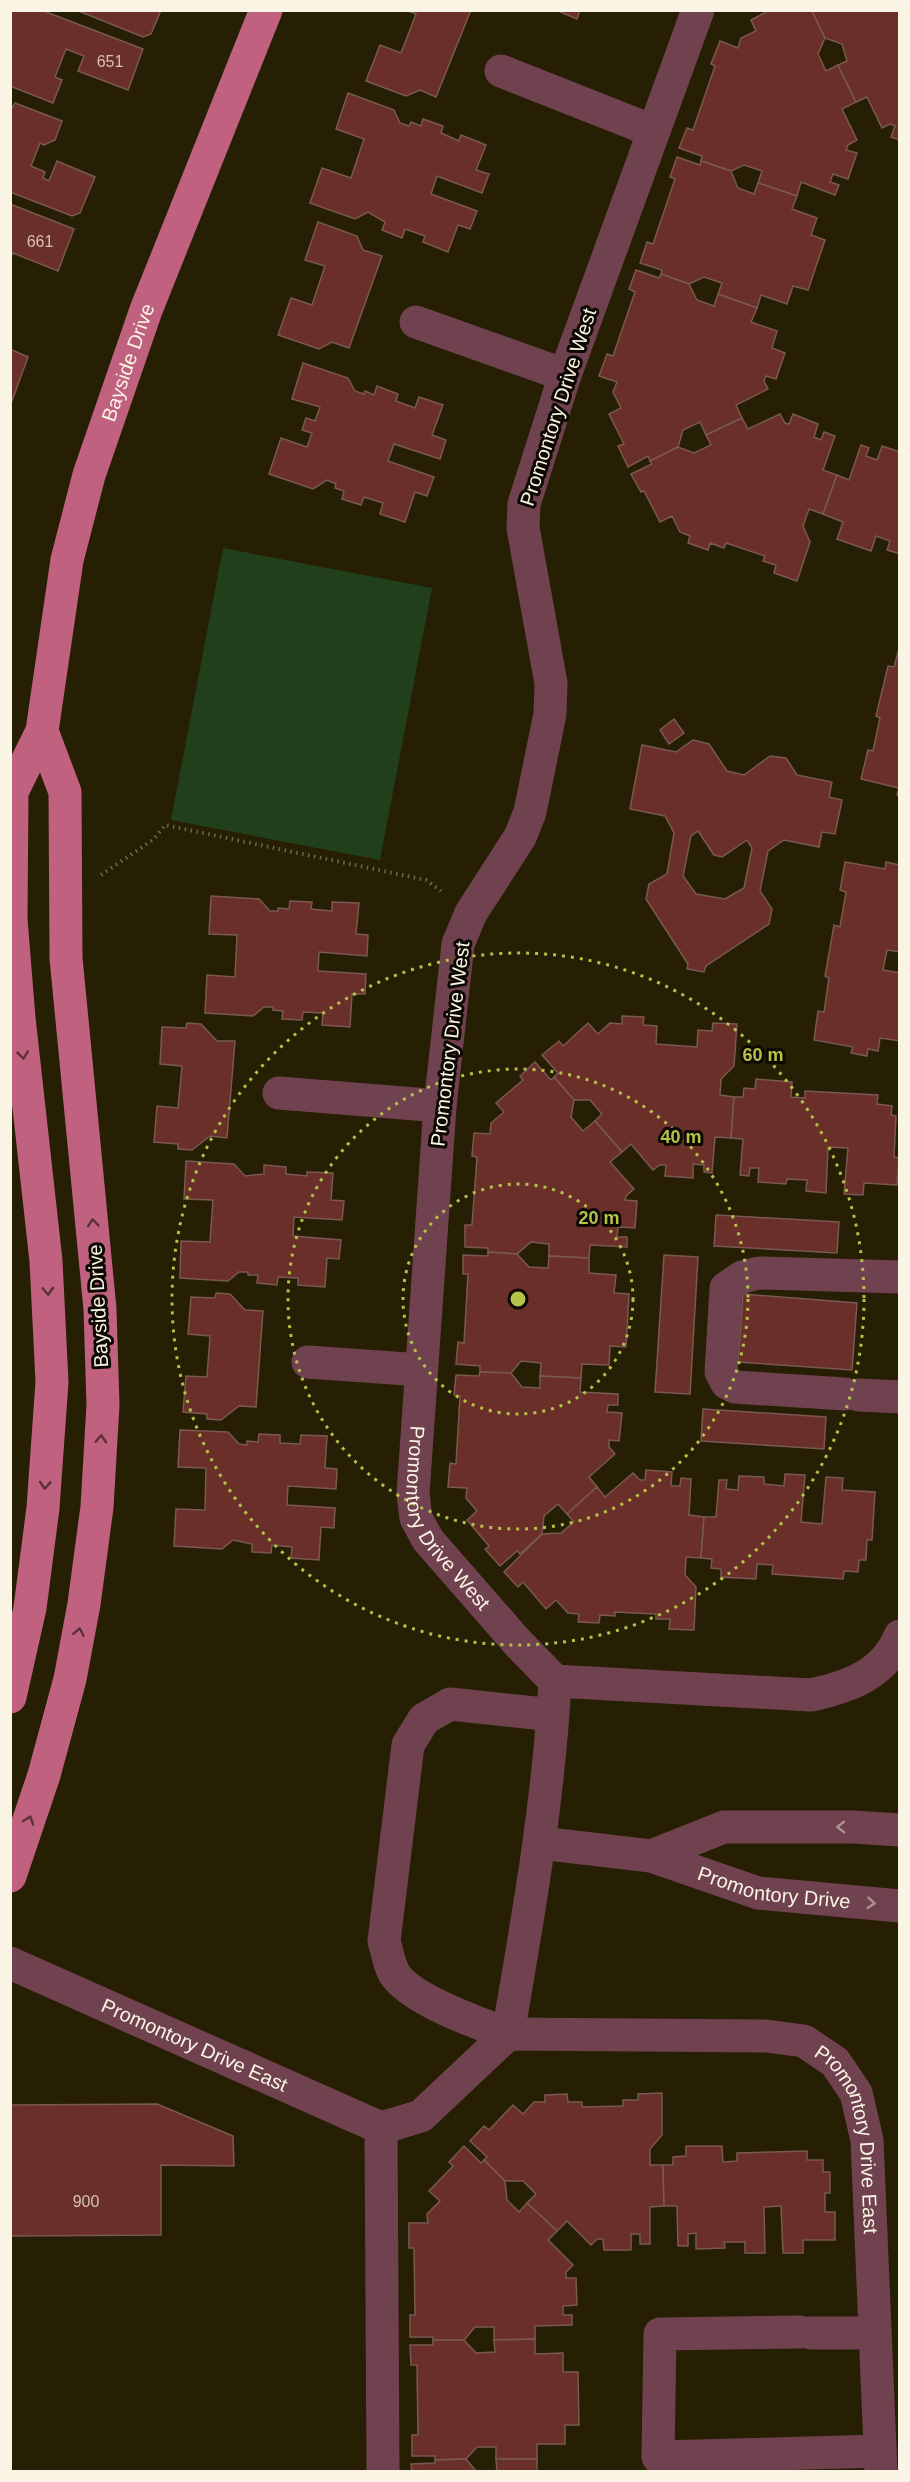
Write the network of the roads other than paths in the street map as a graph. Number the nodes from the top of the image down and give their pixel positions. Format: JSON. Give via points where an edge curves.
{"nodes":[{"id":1,"x":266,"y":10,"type":"edge"},
{"id":2,"x":698,"y":10,"type":"edge"},
{"id":3,"x":501,"y":71,"type":"dead end"},
{"id":4,"x":653,"y":131,"type":"junction"},
{"id":5,"x":416,"y":322,"type":"dead end"},
{"id":6,"x":565,"y":375,"type":"junction"},
{"id":7,"x":42,"y":731,"type":"junction"},
{"id":8,"x":279,"y":1093,"type":"dead end"},
{"id":9,"x":440,"y":1106,"type":"junction"},
{"id":10,"x":900,"y":1277,"type":"edge"},
{"id":11,"x":308,"y":1362,"type":"dead end"},
{"id":12,"x":421,"y":1370,"type":"junction"},
{"id":13,"x":900,"y":1397,"type":"edge"},
{"id":14,"x":900,"y":1636,"type":"edge"},
{"id":15,"x":555,"y":1681,"type":"junction"},
{"id":16,"x":10,"y":1697,"type":"edge"},
{"id":17,"x":553,"y":1715,"type":"junction"},
{"id":18,"x":900,"y":1830,"type":"edge"},
{"id":19,"x":540,"y":1843,"type":"junction"},
{"id":20,"x":651,"y":1856,"type":"junction"},
{"id":21,"x":10,"y":1876,"type":"edge"},
{"id":22,"x":900,"y":1906,"type":"edge"},
{"id":23,"x":10,"y":1963,"type":"edge"},
{"id":24,"x":508,"y":2034,"type":"junction"},
{"id":25,"x":381,"y":2128,"type":"junction"},
{"id":26,"x":875,"y":2333,"type":"junction"},
{"id":27,"x":881,"y":2461,"type":"edge"},
{"id":28,"x":383,"y":2472,"type":"edge"}],
"edges":[{"from":1,"to":7,"type":"main road","name":"Bayside Drive","via":[[146,310],[89,476],[67,560]]},
{"from":2,"to":4,"type":"street","name":"Promontory Drive West"},
{"from":3,"to":4,"type":"street"},
{"from":4,"to":6,"type":"street","name":"Promontory Drive West"},
{"from":5,"to":6,"type":"street"},
{"from":6,"to":9,"type":"street","name":"Promontory Drive West","via":[[524,504],[551,683],[550,714],[530,812],[471,913],[458,944]]},
{"from":7,"to":16,"type":"main road","name":"Bayside Drive","one_way":true,"via":[[12,792],[12,919],[46,1261],[52,1382],[43,1508],[30,1608]]},
{"from":21,"to":7,"type":"main road","name":"Bayside Drive","one_way":true,"via":[[44,1774],[72,1668],[97,1507],[103,1405],[100,1309],[66,958],[65,792]]},
{"from":8,"to":9,"type":"street"},
{"from":9,"to":12,"type":"street","name":"Promontory Drive West"},
{"from":10,"to":13,"type":"street","via":[[759,1273],[742,1277],[726,1288],[721,1372],[727,1383],[735,1387]]},
{"from":11,"to":12,"type":"street"},
{"from":12,"to":15,"type":"street","name":"Promontory Drive West","via":[[413,1494],[416,1518],[428,1540]]},
{"from":14,"to":15,"type":"street","via":[[872,1673],[844,1688],[811,1695]]},
{"from":15,"to":17,"type":"street"},
{"from":17,"to":19,"type":"street"},
{"from":17,"to":24,"type":"street","name":"Promontory Drive East","via":[[450,1704],[424,1719],[408,1745],[384,1941],[393,1972],[407,1987],[464,2019]]},
{"from":18,"to":20,"type":"street","name":"Promontory Drive","one_way":true,"via":[[724,1827]]},
{"from":19,"to":20,"type":"street","name":"Promontory Drive"},
{"from":19,"to":24,"type":"street"},
{"from":20,"to":22,"type":"street","name":"Promontory Drive","one_way":true,"via":[[758,1893]]},
{"from":23,"to":25,"type":"street","name":"Promontory Drive East"},
{"from":24,"to":25,"type":"street","via":[[421,2116]]},
{"from":24,"to":26,"type":"street","name":"Promontory Drive East","via":[[766,2036],[804,2041],[835,2062],[856,2093],[867,2140]]},
{"from":25,"to":28,"type":"street"},
{"from":26,"to":27,"type":"street","name":"Promontory Drive East"},
{"from":26,"to":27,"type":"street","via":[[660,2334],[658,2457]]}]}
